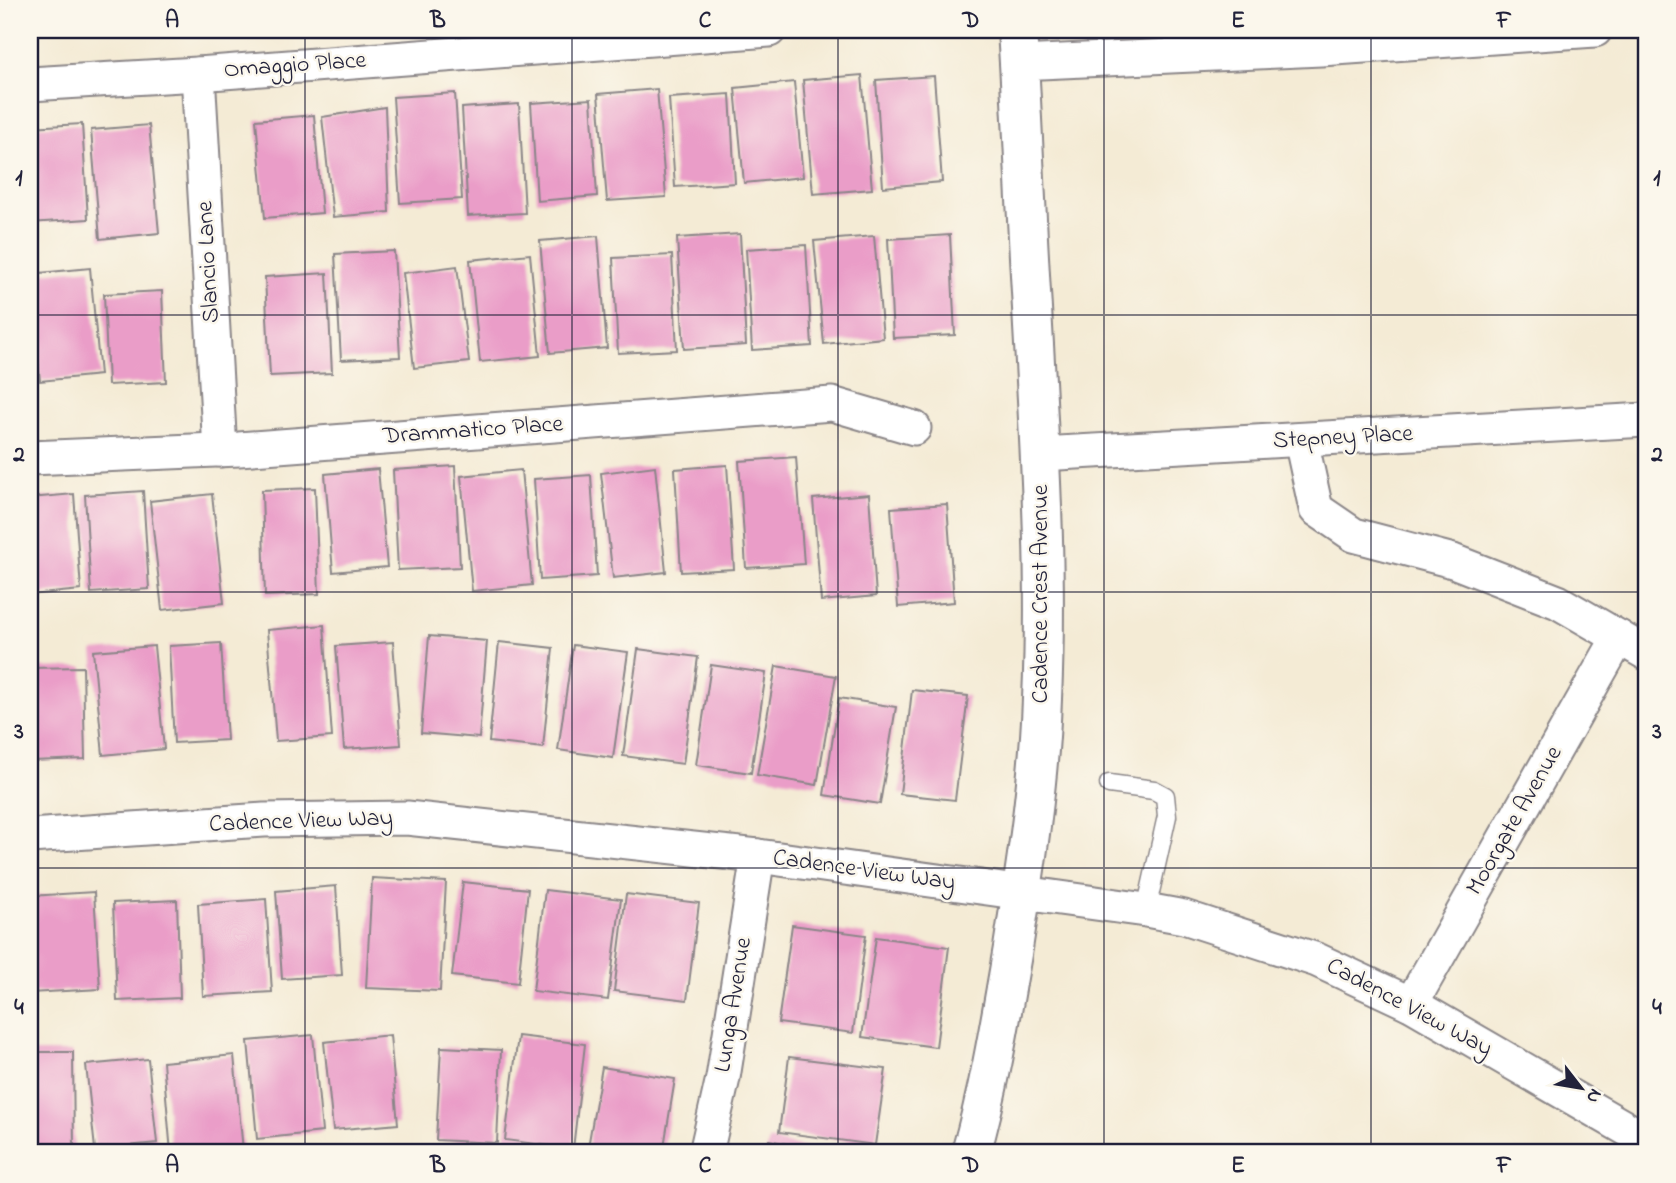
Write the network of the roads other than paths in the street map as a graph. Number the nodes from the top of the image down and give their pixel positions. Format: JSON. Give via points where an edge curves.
{"nodes":[{"id":1,"x":769,"y":30,"type":"edge"},
{"id":2,"x":1595,"y":30,"type":"edge"},
{"id":3,"x":728,"y":31,"type":"edge"},
{"id":4,"x":1321,"y":39,"type":"edge"},
{"id":5,"x":1018,"y":46,"type":"edge"},
{"id":6,"x":198,"y":74,"type":"junction"},
{"id":7,"x":30,"y":83,"type":"edge"},
{"id":8,"x":1646,"y":420,"type":"edge"},
{"id":9,"x":914,"y":428,"type":"dead end"},
{"id":10,"x":1301,"y":440,"type":"junction"},
{"id":11,"x":220,"y":450,"type":"junction"},
{"id":12,"x":1041,"y":454,"type":"junction"},
{"id":13,"x":30,"y":458,"type":"edge"},
{"id":14,"x":1633,"y":645,"type":"edge"},
{"id":15,"x":1109,"y":784,"type":"dead end"},
{"id":16,"x":30,"y":836,"type":"edge"},
{"id":17,"x":758,"y":856,"type":"junction"},
{"id":18,"x":1022,"y":892,"type":"junction"},
{"id":19,"x":1146,"y":910,"type":"junction"},
{"id":20,"x":1411,"y":1004,"type":"junction"},
{"id":21,"x":1646,"y":1140,"type":"edge"},
{"id":22,"x":706,"y":1153,"type":"edge"},
{"id":23,"x":971,"y":1153,"type":"edge"}],
"edges":[{"from":1,"to":3,"type":"street","name":"Omaggio Place"},
{"from":2,"to":4,"type":"street"},
{"from":3,"to":6,"type":"street","name":"Omaggio Place"},
{"from":4,"to":5,"type":"street"},
{"from":5,"to":12,"type":"street","name":"Cadence Crest Avenue"},
{"from":6,"to":7,"type":"street","name":"Omaggio Place"},
{"from":6,"to":11,"type":"street","name":"Slancio Lane"},
{"from":8,"to":10,"type":"street","name":"Stepney Place"},
{"from":9,"to":11,"type":"street","name":"Drammatico Place","via":[[832,404]]},
{"from":10,"to":12,"type":"street","name":"Stepney Place"},
{"from":10,"to":14,"type":"street","via":[[1315,509],[1353,535],[1453,561],[1558,602]]},
{"from":11,"to":13,"type":"street","name":"Drammatico Place"},
{"from":12,"to":18,"type":"street","name":"Cadence Crest Avenue","via":[[1042,701]]},
{"from":14,"to":20,"type":"street","name":"Moorgate Avenue"},
{"from":15,"to":19,"type":"lane","via":[[1154,790],[1165,796],[1167,816]]},
{"from":16,"to":17,"type":"street","name":"Cadence View Way","via":[[264,820],[407,818]]},
{"from":17,"to":18,"type":"street","name":"Cadence View Way"},
{"from":17,"to":22,"type":"street","name":"Lunga Avenue","via":[[723,1079]]},
{"from":18,"to":19,"type":"street","name":"Cadence View Way"},
{"from":18,"to":23,"type":"street","name":"Cadence Crest Avenue","via":[[997,1041]]},
{"from":19,"to":20,"type":"street","name":"Cadence View Way","via":[[1184,917],[1317,960]]},
{"from":20,"to":21,"type":"street","name":"Cadence View Way"}]}
